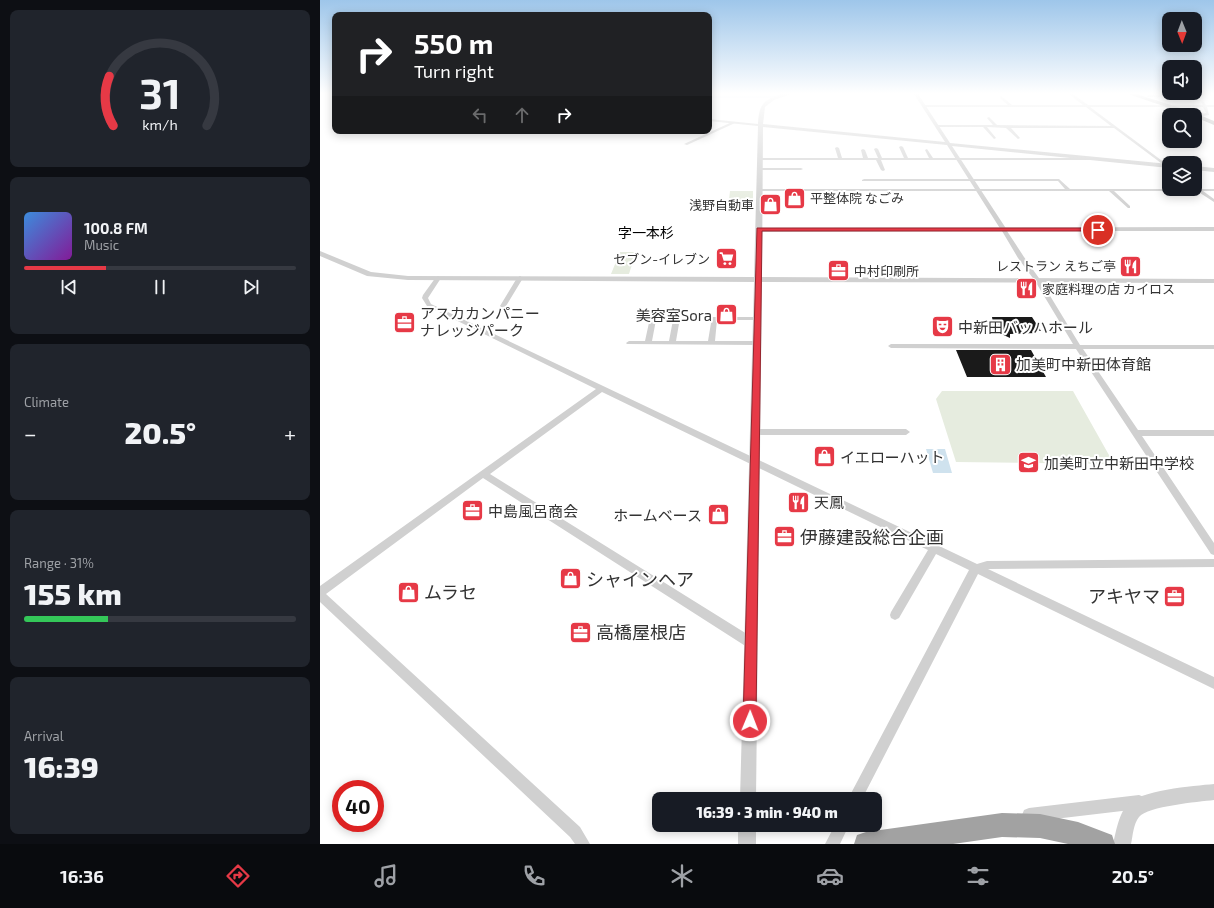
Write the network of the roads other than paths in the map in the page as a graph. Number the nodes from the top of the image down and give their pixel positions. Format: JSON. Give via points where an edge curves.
{"nodes":[{"id":1,"x":761,"y":133,"type":"edge"},
{"id":2,"x":838,"y":133,"type":"edge"},
{"id":3,"x":943,"y":133,"type":"edge"},
{"id":4,"x":990,"y":133,"type":"edge"},
{"id":5,"x":1014,"y":133,"type":"edge"},
{"id":6,"x":1124,"y":133,"type":"edge"},
{"id":7,"x":707,"y":134,"type":"edge"},
{"id":8,"x":994,"y":138,"type":"dead end"},
{"id":9,"x":1018,"y":138,"type":"dead end"},
{"id":10,"x":686,"y":144,"type":"dead end"},
{"id":11,"x":949,"y":144,"type":"junction"},
{"id":12,"x":901,"y":147,"type":"dead end"},
{"id":13,"x":838,"y":148,"type":"dead end"},
{"id":14,"x":876,"y":149,"type":"dead end"},
{"id":15,"x":863,"y":150,"type":"dead end"},
{"id":16,"x":927,"y":150,"type":"dead end"},
{"id":17,"x":840,"y":159,"type":"junction"},
{"id":18,"x":866,"y":159,"type":"junction"},
{"id":19,"x":880,"y":159,"type":"junction"},
{"id":20,"x":907,"y":159,"type":"junction"},
{"id":21,"x":932,"y":159,"type":"junction"},
{"id":22,"x":958,"y":159,"type":"junction"},
{"id":23,"x":1097,"y":159,"type":"junction"},
{"id":24,"x":1162,"y":162,"type":"edge"},
{"id":25,"x":760,"y":164,"type":"junction"},
{"id":26,"x":1162,"y":165,"type":"edge"},
{"id":27,"x":800,"y":169,"type":"dead end"},
{"id":28,"x":1202,"y":169,"type":"edge"},
{"id":29,"x":883,"y":170,"type":"dead end"},
{"id":30,"x":1214,"y":170,"type":"edge"},
{"id":31,"x":864,"y":180,"type":"dead end"},
{"id":32,"x":972,"y":180,"type":"junction"},
{"id":33,"x":1162,"y":189,"type":"edge"},
{"id":34,"x":1202,"y":189,"type":"edge"},
{"id":35,"x":760,"y":190,"type":"junction"},
{"id":36,"x":979,"y":190,"type":"junction"},
{"id":37,"x":1068,"y":190,"type":"junction"},
{"id":38,"x":1110,"y":190,"type":"junction"},
{"id":39,"x":1214,"y":190,"type":"edge"},
{"id":40,"x":1202,"y":193,"type":"edge"},
{"id":41,"x":1214,"y":201,"type":"edge"},
{"id":42,"x":1128,"y":207,"type":"dead end"},
{"id":43,"x":1214,"y":229,"type":"edge"},
{"id":44,"x":759,"y":230,"type":"junction"},
{"id":45,"x":1004,"y":230,"type":"junction"},
{"id":46,"x":320,"y":253,"type":"edge"},
{"id":47,"x":330,"y":257,"type":"junction"},
{"id":48,"x":320,"y":261,"type":"edge"},
{"id":49,"x":438,"y":278,"type":"junction"},
{"id":50,"x":520,"y":278,"type":"junction"},
{"id":51,"x":757,"y":278,"type":"junction"},
{"id":52,"x":1038,"y":281,"type":"junction"},
{"id":53,"x":1214,"y":281,"type":"edge"},
{"id":54,"x":503,"y":306,"type":"dead end"},
{"id":55,"x":757,"y":318,"type":"junction"},
{"id":56,"x":630,"y":343,"type":"dead end"},
{"id":57,"x":648,"y":343,"type":"junction"},
{"id":58,"x":672,"y":343,"type":"junction"},
{"id":59,"x":711,"y":343,"type":"junction"},
{"id":60,"x":756,"y":343,"type":"junction"},
{"id":61,"x":891,"y":346,"type":"dead end"},
{"id":62,"x":1078,"y":346,"type":"junction"},
{"id":63,"x":1214,"y":347,"type":"edge"},
{"id":64,"x":602,"y":388,"type":"junction"},
{"id":65,"x":754,"y":432,"type":"junction"},
{"id":66,"x":906,"y":432,"type":"dead end"},
{"id":67,"x":1136,"y":433,"type":"junction"},
{"id":68,"x":1214,"y":433,"type":"edge"},
{"id":69,"x":754,"y":461,"type":"junction"},
{"id":70,"x":483,"y":474,"type":"junction"},
{"id":71,"x":934,"y":548,"type":"junction"},
{"id":72,"x":1214,"y":551,"type":"edge"},
{"id":73,"x":1214,"y":563,"type":"edge"},
{"id":74,"x":975,"y":569,"type":"junction"},
{"id":75,"x":320,"y":594,"type":"edge"},
{"id":76,"x":895,"y":615,"type":"dead end"},
{"id":77,"x":751,"y":643,"type":"junction"},
{"id":78,"x":1214,"y":683,"type":"edge"},
{"id":79,"x":748,"y":792,"type":"edge"},
{"id":80,"x":859,"y":792,"type":"edge"},
{"id":81,"x":1214,"y":792,"type":"edge"},
{"id":82,"x":1156,"y":800,"type":"junction"},
{"id":83,"x":1002,"y":825,"type":"junction"},
{"id":84,"x":747,"y":832,"type":"edge"},
{"id":85,"x":838,"y":832,"type":"edge"},
{"id":86,"x":583,"y":844,"type":"edge"},
{"id":87,"x":747,"y":844,"type":"edge"},
{"id":88,"x":832,"y":844,"type":"edge"},
{"id":89,"x":866,"y":844,"type":"edge"},
{"id":90,"x":1103,"y":844,"type":"edge"},
{"id":91,"x":1122,"y":844,"type":"edge"}],
"edges":[{"from":1,"to":25,"type":"street"},
{"from":2,"to":11,"type":"street"},
{"from":3,"to":11,"type":"street"},
{"from":4,"to":8,"type":"street"},
{"from":5,"to":9,"type":"street"},
{"from":6,"to":24,"type":"street"},
{"from":7,"to":10,"type":"street"},
{"from":11,"to":22,"type":"street"},
{"from":11,"to":23,"type":"street"},
{"from":12,"to":20,"type":"street"},
{"from":13,"to":17,"type":"street"},
{"from":14,"to":19,"type":"street"},
{"from":15,"to":18,"type":"street"},
{"from":16,"to":21,"type":"street"},
{"from":17,"to":18,"type":"street"},
{"from":17,"to":25,"type":"street"},
{"from":18,"to":19,"type":"street"},
{"from":19,"to":20,"type":"street"},
{"from":19,"to":29,"type":"street"},
{"from":20,"to":21,"type":"street"},
{"from":21,"to":22,"type":"street"},
{"from":22,"to":23,"type":"street"},
{"from":22,"to":32,"type":"street"},
{"from":23,"to":26,"type":"street"},
{"from":25,"to":27,"type":"street"},
{"from":25,"to":35,"type":"street"},
{"from":28,"to":30,"type":"street"},
{"from":31,"to":32,"type":"street"},
{"from":32,"to":36,"type":"street"},
{"from":32,"to":37,"type":"street","via":[[1059,180]]},
{"from":33,"to":38,"type":"street"},
{"from":34,"to":39,"type":"street"},
{"from":35,"to":36,"type":"street"},
{"from":35,"to":44,"type":"street"},
{"from":36,"to":37,"type":"street"},
{"from":36,"to":45,"type":"street"},
{"from":37,"to":38,"type":"street"},
{"from":38,"to":42,"type":"street"},
{"from":40,"to":41,"type":"street"},
{"from":43,"to":45,"type":"street"},
{"from":44,"to":45,"type":"street"},
{"from":44,"to":51,"type":"street"},
{"from":45,"to":52,"type":"street"},
{"from":46,"to":47,"type":"street"},
{"from":47,"to":48,"type":"street"},
{"from":47,"to":49,"type":"street","via":[[370,274]]},
{"from":49,"to":50,"type":"street"},
{"from":49,"to":64,"type":"street","via":[[426,295],[429,305]]},
{"from":50,"to":51,"type":"street"},
{"from":50,"to":54,"type":"street"},
{"from":51,"to":52,"type":"street"},
{"from":51,"to":55,"type":"street"},
{"from":52,"to":53,"type":"street"},
{"from":52,"to":62,"type":"street"},
{"from":55,"to":59,"type":"street","via":[[714,318]]},
{"from":55,"to":60,"type":"street"},
{"from":56,"to":57,"type":"street"},
{"from":57,"to":58,"type":"street"},
{"from":57,"to":58,"type":"street","via":[[653,318],[677,318]]},
{"from":58,"to":59,"type":"street"},
{"from":59,"to":60,"type":"street"},
{"from":60,"to":65,"type":"street"},
{"from":61,"to":62,"type":"street"},
{"from":62,"to":63,"type":"street"},
{"from":62,"to":67,"type":"street"},
{"from":64,"to":69,"type":"street"},
{"from":64,"to":70,"type":"street"},
{"from":65,"to":66,"type":"street"},
{"from":65,"to":69,"type":"street"},
{"from":67,"to":68,"type":"street"},
{"from":67,"to":72,"type":"street"},
{"from":69,"to":71,"type":"street"},
{"from":69,"to":77,"type":"street"},
{"from":70,"to":75,"type":"street"},
{"from":70,"to":77,"type":"street"},
{"from":71,"to":74,"type":"street"},
{"from":71,"to":76,"type":"street"},
{"from":73,"to":74,"type":"street","via":[[987,565]]},
{"from":74,"to":78,"type":"street"},
{"from":74,"to":80,"type":"street"},
{"from":75,"to":86,"type":"street","via":[[575,832]]},
{"from":77,"to":79,"type":"street"},
{"from":81,"to":82,"type":"street"},
{"from":82,"to":83,"type":"street","via":[[1022,816]]},
{"from":82,"to":91,"type":"street","via":[[1135,808],[1127,820]]},
{"from":83,"to":89,"type":"highway"},
{"from":83,"to":90,"type":"highway","via":[[1040,826],[1078,834]]},
{"from":84,"to":87,"type":"street"},
{"from":85,"to":88,"type":"street"}]}
